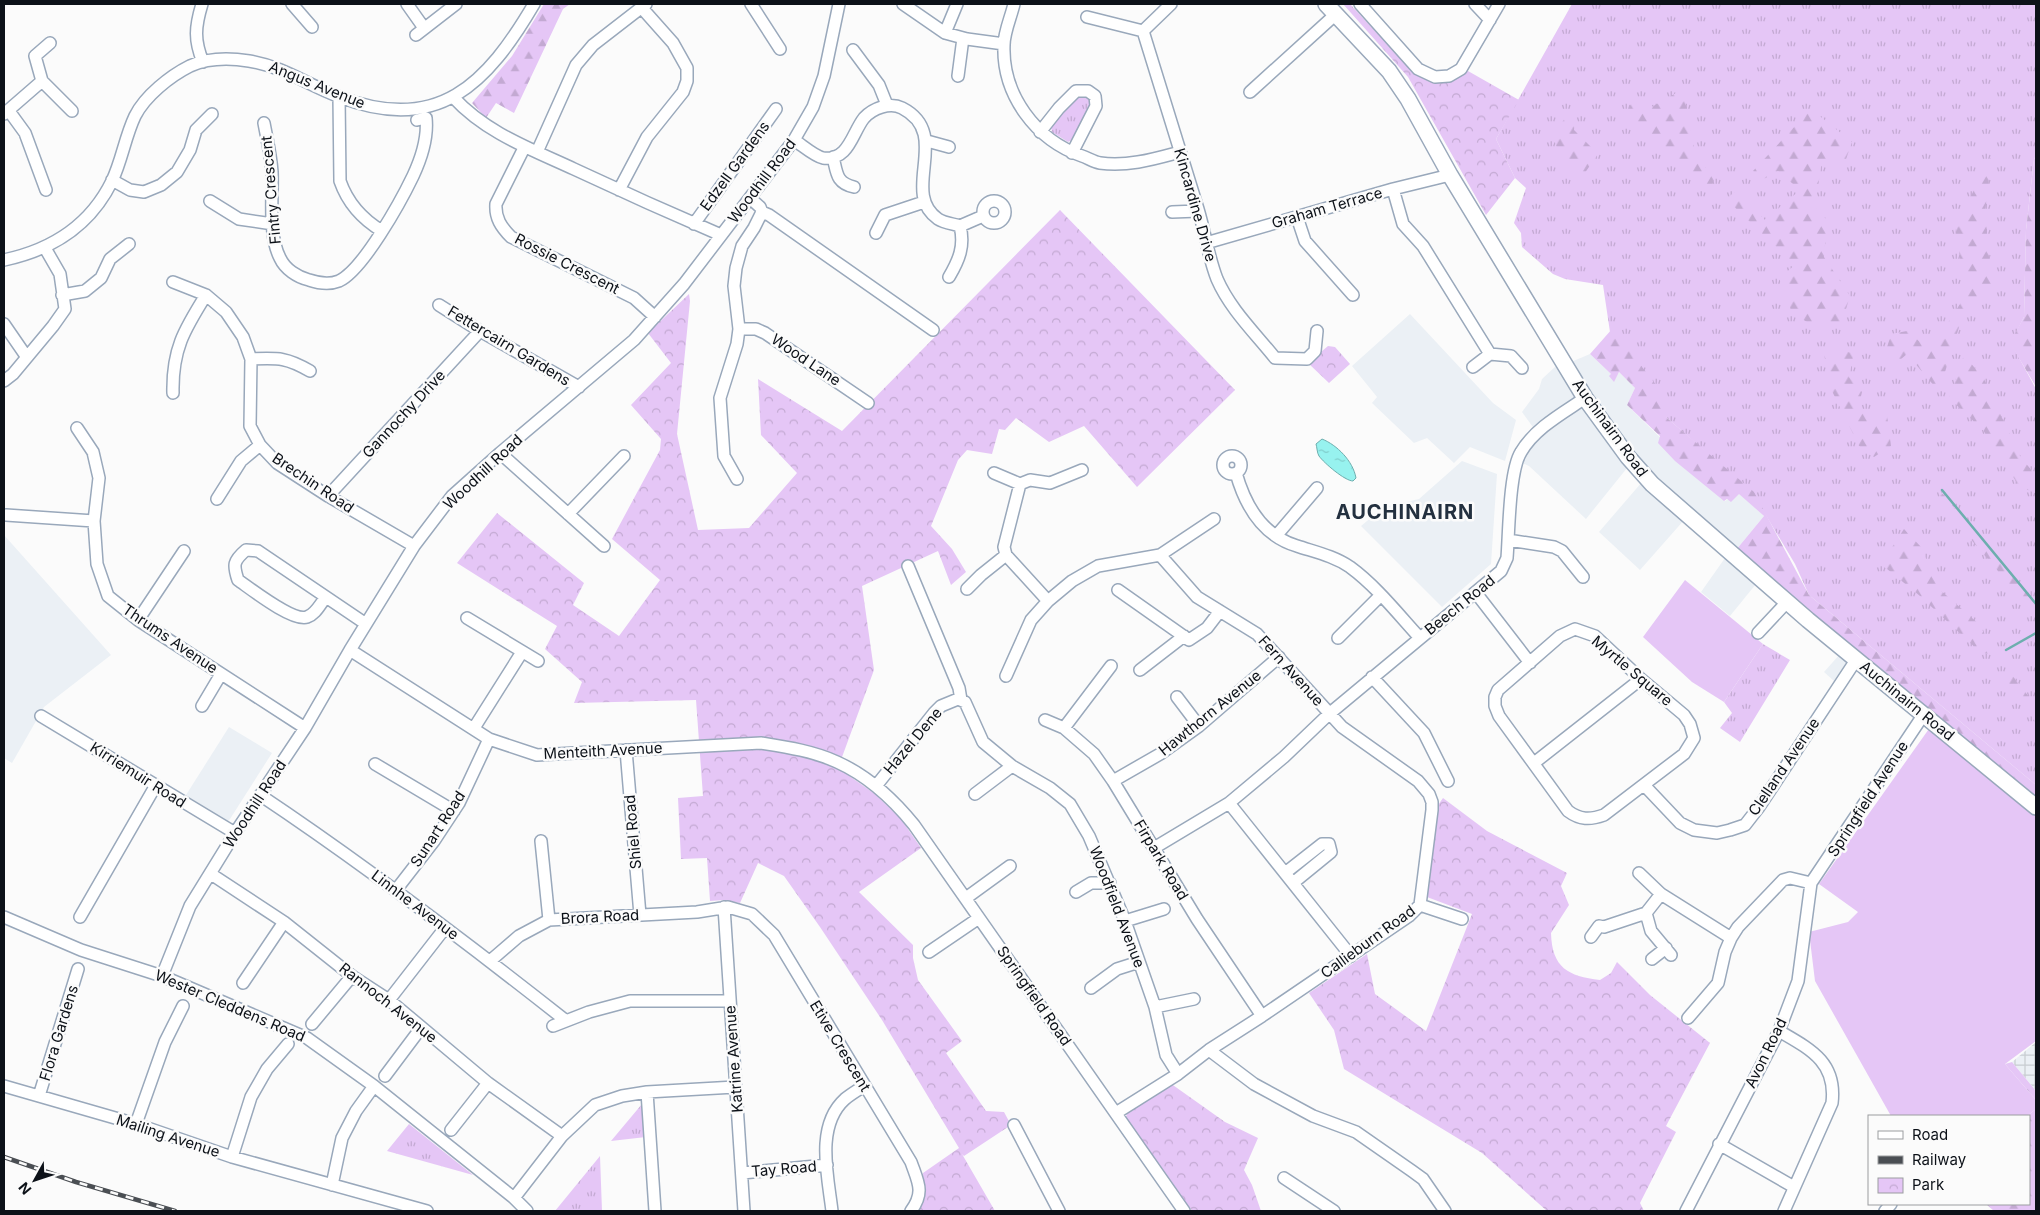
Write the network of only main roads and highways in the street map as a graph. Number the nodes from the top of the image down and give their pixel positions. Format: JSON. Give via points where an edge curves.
{"nodes":[{"id":1,"x":1331,"y":9,"type":"edge"},
{"id":2,"x":2036,"y":807,"type":"edge"}],
"edges":[{"from":1,"to":2,"type":"main road","name":"Auchinairn Road","via":[[1403,92],[1585,398],[1628,457],[1652,484],[1787,602]]}]}
